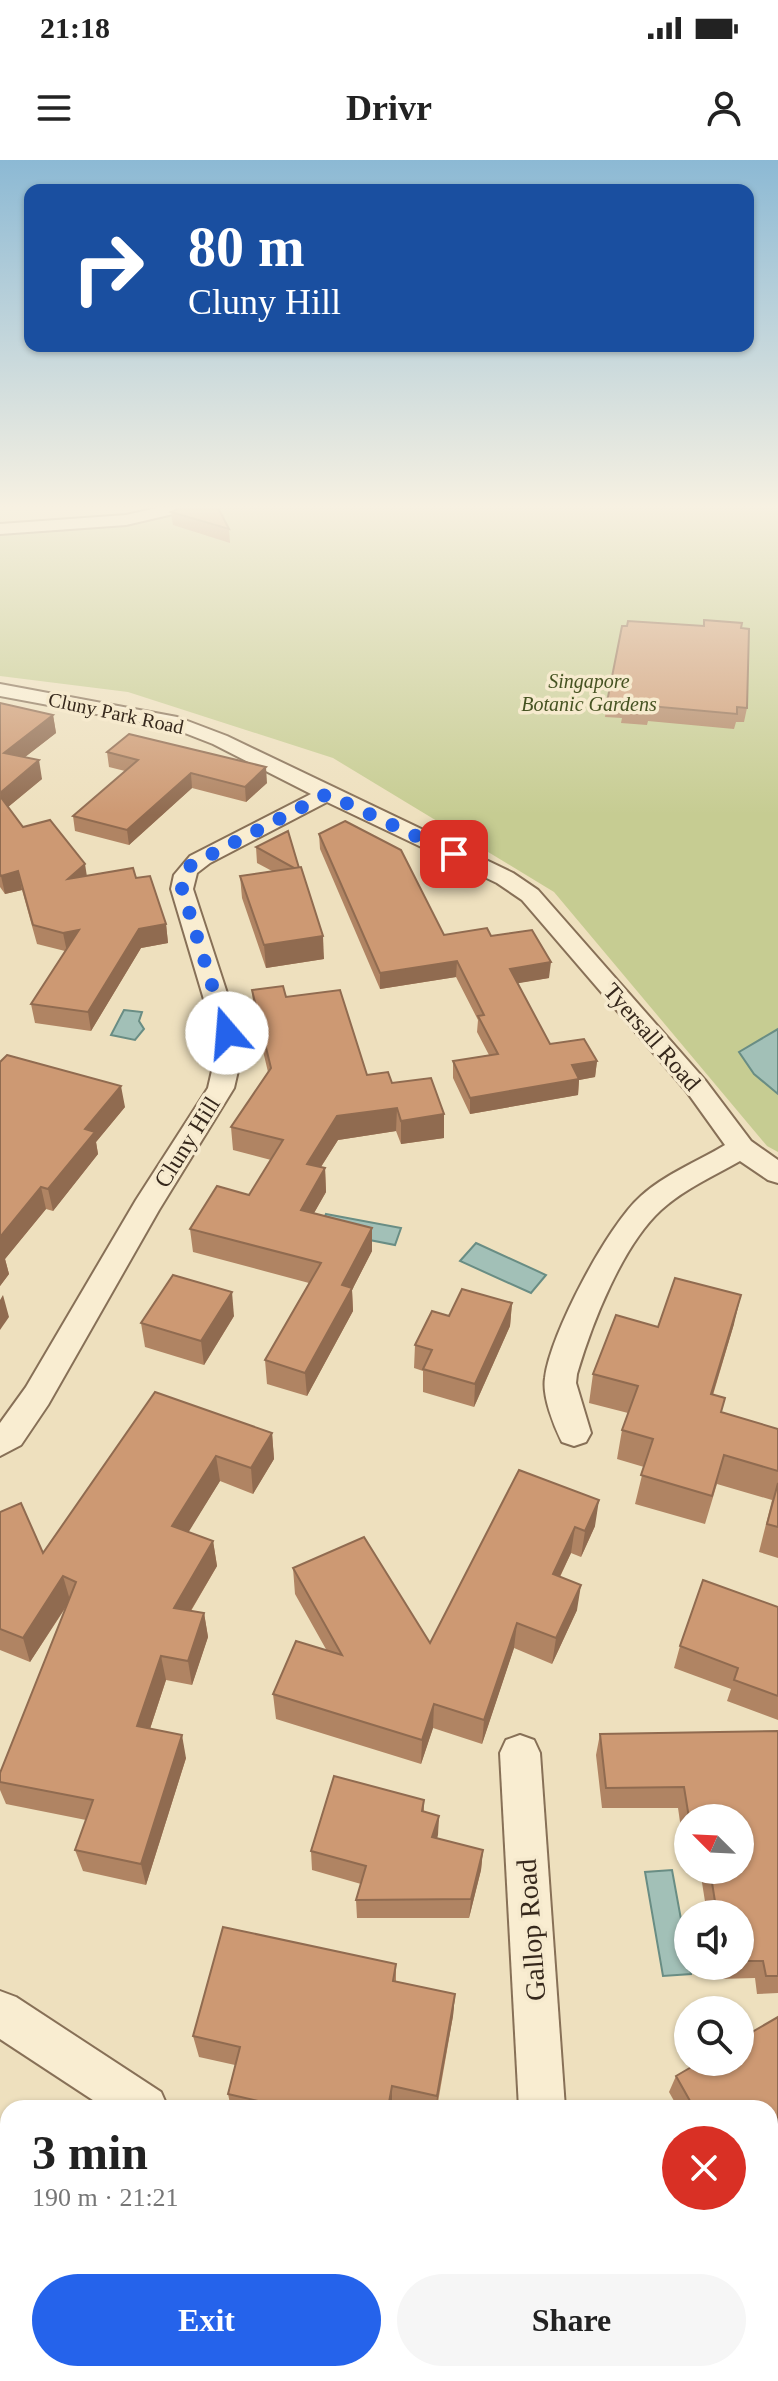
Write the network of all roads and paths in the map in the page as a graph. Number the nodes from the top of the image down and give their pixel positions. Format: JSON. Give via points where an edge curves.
{"nodes":[{"id":1,"x":0,"y":690,"type":"edge"},
{"id":2,"x":327,"y":794,"type":"junction"},
{"id":3,"x":530,"y":895,"type":"joint"},
{"id":4,"x":741,"y":1148,"type":"junction"},
{"id":5,"x":778,"y":1173,"type":"edge"},
{"id":6,"x":574,"y":1433,"type":"dead end"},
{"id":7,"x":0,"y":1443,"type":"edge"},
{"id":8,"x":520,"y":1753,"type":"dead end"},
{"id":9,"x":0,"y":2013,"type":"edge"},
{"id":10,"x":133,"y":2100,"type":"edge"},
{"id":11,"x":542,"y":2100,"type":"edge"}],
"edges":[{"from":1,"to":2,"type":"street","name":"Cluny Park Road","via":[[177,723]]},
{"from":2,"to":3,"type":"street","name":"Cluny Park Road","via":[[505,878]]},
{"from":2,"to":7,"type":"street","name":"Cluny Hill","via":[[202,858],[184,875],[182,889],[227,1033],[221,1088],[37,1396]]},
{"from":3,"to":4,"type":"street","name":"Tyersall Road","via":[[696,1086]]},
{"from":4,"to":5,"type":"street","name":"Tyersall Road"},
{"from":4,"to":6,"type":"street","via":[[653,1201],[620,1239],[564,1361],[560,1383]]},
{"from":8,"to":11,"type":"street","name":"Gallop Road"},
{"from":9,"to":10,"type":"street"}]}
